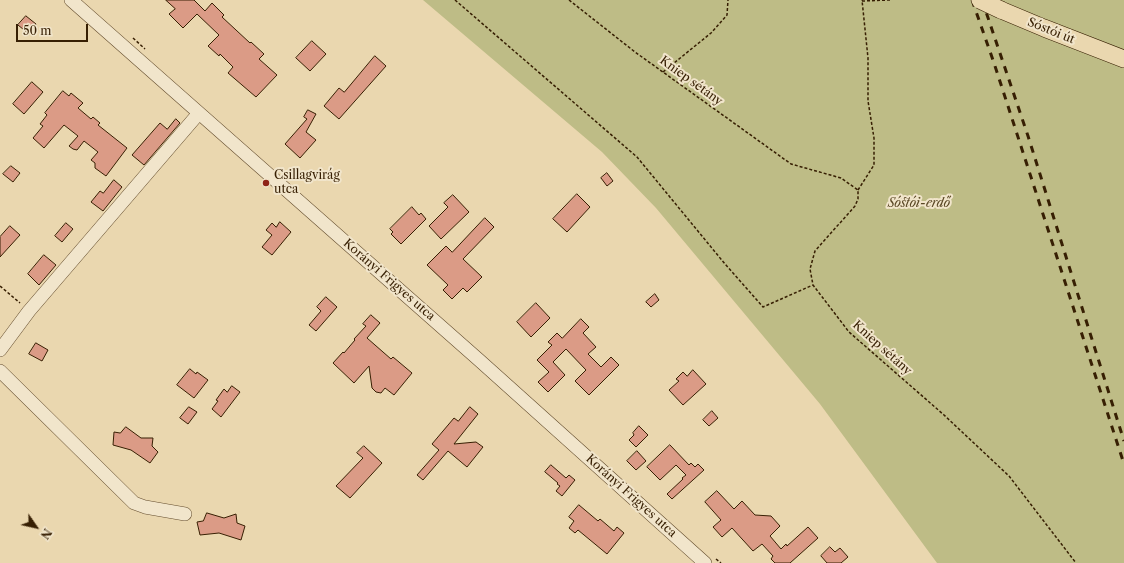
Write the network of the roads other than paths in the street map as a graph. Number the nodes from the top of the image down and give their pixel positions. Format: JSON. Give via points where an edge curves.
{"nodes":[{"id":1,"x":71,"y":0,"type":"edge"},
{"id":2,"x":980,"y":0,"type":"edge"},
{"id":3,"x":1123,"y":59,"type":"edge"},
{"id":4,"x":200,"y":113,"type":"junction"},
{"id":5,"x":0,"y":350,"type":"edge"},
{"id":6,"x":0,"y":371,"type":"edge"},
{"id":7,"x":184,"y":514,"type":"dead end"},
{"id":8,"x":700,"y":561,"type":"edge"}],
"edges":[{"from":1,"to":4,"type":"street","name":"Korányi Frigyes utca"},
{"from":2,"to":3,"type":"main road","name":"Sóstói út","bridge":true},
{"from":4,"to":5,"type":"street","via":[[29,311]]},
{"from":4,"to":8,"type":"street","name":"Korányi Frigyes utca","via":[[479,360]]},
{"from":6,"to":7,"type":"street","via":[[134,503]]}]}
